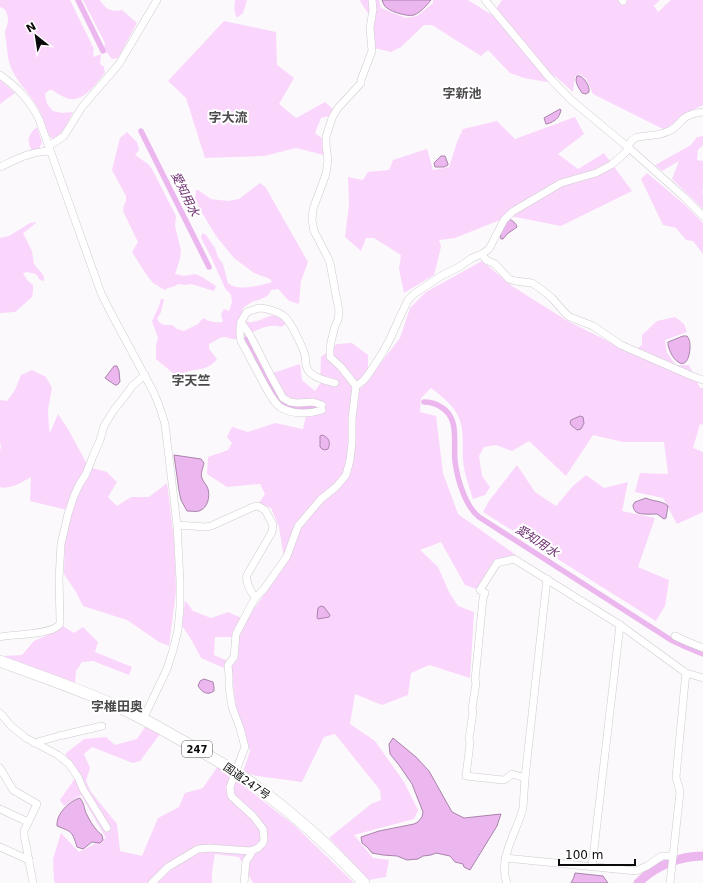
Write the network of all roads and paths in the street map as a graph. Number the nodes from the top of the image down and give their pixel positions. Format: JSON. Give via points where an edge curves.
{"nodes":[{"id":1,"x":157,"y":0,"type":"edge"},
{"id":2,"x":372,"y":0,"type":"edge"},
{"id":3,"x":485,"y":0,"type":"edge"},
{"id":4,"x":0,"y":75,"type":"edge"},
{"id":5,"x":703,"y":112,"type":"edge"},
{"id":6,"x":50,"y":148,"type":"junction"},
{"id":7,"x":629,"y":148,"type":"junction"},
{"id":8,"x":0,"y":167,"type":"edge"},
{"id":9,"x":703,"y":216,"type":"edge"},
{"id":10,"x":482,"y":254,"type":"junction"},
{"id":11,"x":145,"y":375,"type":"junction"},
{"id":12,"x":703,"y":380,"type":"edge"},
{"id":13,"x":335,"y":383,"type":"dead end"},
{"id":14,"x":356,"y":386,"type":"junction"},
{"id":15,"x":322,"y":407,"type":"dead end"},
{"id":16,"x":177,"y":525,"type":"junction"},
{"id":17,"x":546,"y":579,"type":"junction"},
{"id":18,"x":255,"y":598,"type":"junction"},
{"id":19,"x":620,"y":625,"type":"junction"},
{"id":20,"x":675,"y":636,"type":"dead end"},
{"id":21,"x":0,"y":638,"type":"edge"},
{"id":22,"x":703,"y":648,"type":"edge"},
{"id":23,"x":0,"y":661,"type":"edge"},
{"id":24,"x":686,"y":674,"type":"junction"},
{"id":25,"x":703,"y":678,"type":"edge"},
{"id":26,"x":0,"y":713,"type":"edge"},
{"id":27,"x":143,"y":719,"type":"junction"},
{"id":28,"x":102,"y":726,"type":"dead end"},
{"id":29,"x":34,"y":743,"type":"junction"},
{"id":30,"x":0,"y":768,"type":"edge"},
{"id":31,"x":525,"y":778,"type":"junction"},
{"id":32,"x":0,"y":809,"type":"edge"},
{"id":33,"x":28,"y":822,"type":"junction"},
{"id":34,"x":107,"y":828,"type":"dead end"},
{"id":35,"x":0,"y":847,"type":"edge"},
{"id":36,"x":251,"y":851,"type":"junction"},
{"id":37,"x":505,"y":858,"type":"junction"},
{"id":38,"x":29,"y":860,"type":"junction"},
{"id":39,"x":672,"y":860,"type":"junction"},
{"id":40,"x":592,"y":866,"type":"junction"},
{"id":41,"x":33,"y":883,"type":"edge"},
{"id":42,"x":152,"y":883,"type":"edge"},
{"id":43,"x":244,"y":883,"type":"edge"},
{"id":44,"x":364,"y":883,"type":"edge"},
{"id":45,"x":507,"y":883,"type":"edge"},
{"id":46,"x":670,"y":883,"type":"edge"}],
"edges":[{"from":1,"to":6,"type":"street","via":[[119,64],[82,107],[64,136]]},
{"from":2,"to":14,"type":"street","via":[[372,50],[361,84],[332,118],[326,137],[326,174],[313,209],[312,220],[316,237],[330,264],[339,311],[330,357]]},
{"from":3,"to":7,"type":"street","via":[[570,99]]},
{"from":4,"to":6,"type":"street","via":[[20,90],[33,108]]},
{"from":5,"to":7,"type":"street","via":[[692,113],[671,131],[634,138]]},
{"from":6,"to":8,"type":"street"},
{"from":6,"to":11,"type":"street","via":[[101,293]]},
{"from":7,"to":9,"type":"street"},
{"from":7,"to":10,"type":"street","via":[[617,160],[596,173],[561,184],[512,212],[504,220],[489,249]]},
{"from":10,"to":12,"type":"street","via":[[509,279],[534,284],[566,314],[593,326],[616,343]]},
{"from":10,"to":14,"type":"street","via":[[441,276],[408,300],[383,352],[368,375]]},
{"from":11,"to":16,"type":"street","via":[[165,424]]},
{"from":11,"to":21,"type":"street","via":[[132,386],[104,426],[86,474],[74,496],[61,544],[60,624],[46,631]]},
{"from":13,"to":15,"type":"street","via":[[322,380],[308,371],[302,347],[285,318],[278,313],[259,308],[247,312],[241,322],[283,398],[290,402],[313,402]]},
{"from":14,"to":18,"type":"street","via":[[348,470],[336,487],[321,499],[298,526],[287,556]]},
{"from":16,"to":18,"type":"street","via":[[206,527],[253,507],[258,506],[266,510],[272,532],[246,579]]},
{"from":16,"to":27,"type":"street","via":[[180,581],[178,630],[167,669]]},
{"from":17,"to":19,"type":"street"},
{"from":17,"to":31,"type":"street"},
{"from":17,"to":31,"type":"street","via":[[514,559],[497,563],[480,590],[485,593],[466,776],[503,780],[512,774]]},
{"from":18,"to":36,"type":"street","bridge":true,"via":[[236,634],[234,657],[228,665],[232,707],[245,747],[230,787],[231,795],[263,829],[263,842]]},
{"from":19,"to":24,"type":"street"},
{"from":19,"to":40,"type":"street"},
{"from":20,"to":22,"type":"street"},
{"from":23,"to":27,"type":"highway","name":"国道247号","number":"247","via":[[107,702]]},
{"from":24,"to":25,"type":"street"},
{"from":24,"to":39,"type":"street","via":[[676,772],[680,792]]},
{"from":26,"to":29,"type":"street","via":[[11,726]]},
{"from":27,"to":44,"type":"highway","name":"国道247号","number":"247","via":[[243,777],[323,842]]},
{"from":28,"to":29,"type":"street"},
{"from":29,"to":34,"type":"street","via":[[58,755],[69,764]]},
{"from":30,"to":33,"type":"street","via":[[13,790],[37,804]]},
{"from":31,"to":37,"type":"street","via":[[523,811]]},
{"from":32,"to":33,"type":"street"},
{"from":33,"to":38,"type":"street","via":[[24,834]]},
{"from":35,"to":38,"type":"street"},
{"from":36,"to":42,"type":"street","via":[[198,849],[168,867]]},
{"from":36,"to":43,"type":"street","via":[[246,861]]},
{"from":37,"to":40,"type":"street"},
{"from":37,"to":45,"type":"street","via":[[504,876]]},
{"from":38,"to":41,"type":"street"},
{"from":39,"to":40,"type":"street","via":[[665,855],[662,856],[636,872]]},
{"from":39,"to":46,"type":"street"}]}
